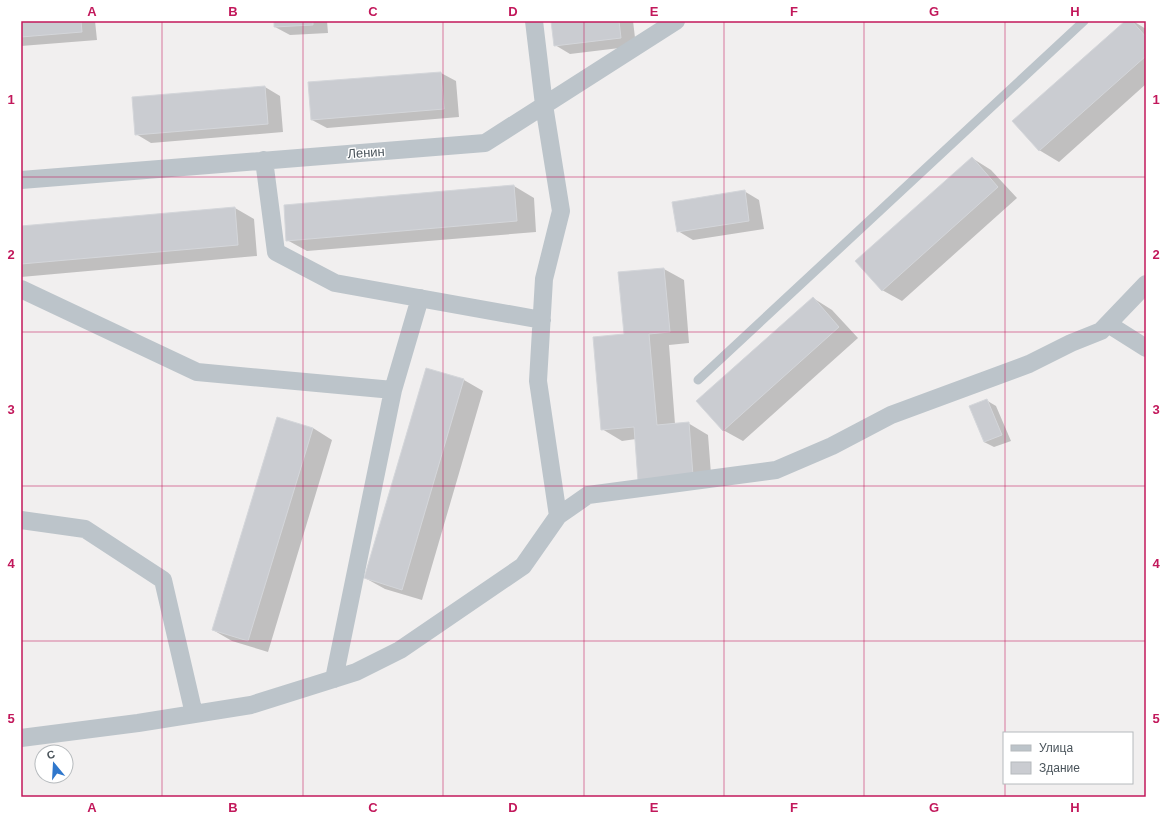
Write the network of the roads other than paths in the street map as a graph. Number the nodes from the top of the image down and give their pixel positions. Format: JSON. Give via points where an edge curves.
{"nodes":[{"id":1,"x":534,"y":21,"type":"edge"},
{"id":2,"x":676,"y":21,"type":"edge"},
{"id":3,"x":1084,"y":21,"type":"edge"},
{"id":4,"x":544,"y":105,"type":"junction"},
{"id":5,"x":264,"y":160,"type":"junction"},
{"id":6,"x":21,"y":180,"type":"edge"},
{"id":7,"x":1146,"y":284,"type":"edge"},
{"id":8,"x":21,"y":289,"type":"edge"},
{"id":9,"x":420,"y":298,"type":"junction"},
{"id":10,"x":542,"y":320,"type":"junction"},
{"id":11,"x":1108,"y":324,"type":"junction"},
{"id":12,"x":1146,"y":348,"type":"edge"},
{"id":13,"x":698,"y":380,"type":"dead end"},
{"id":14,"x":393,"y":390,"type":"junction"},
{"id":15,"x":558,"y":516,"type":"junction"},
{"id":16,"x":21,"y":520,"type":"edge"},
{"id":17,"x":334,"y":679,"type":"junction"},
{"id":18,"x":194,"y":714,"type":"junction"},
{"id":19,"x":21,"y":738,"type":"edge"}],
"edges":[{"from":1,"to":4,"type":"street"},
{"from":2,"to":4,"type":"street","name":"Ленин"},
{"from":3,"to":13,"type":"lane"},
{"from":4,"to":5,"type":"street","name":"Ленин","via":[[485,143]]},
{"from":4,"to":10,"type":"street","via":[[561,211],[544,279]]},
{"from":5,"to":6,"type":"street","name":"Ленин"},
{"from":5,"to":9,"type":"street","via":[[276,252],[335,284]]},
{"from":7,"to":11,"type":"street"},
{"from":8,"to":14,"type":"street","via":[[196,372]]},
{"from":9,"to":10,"type":"street"},
{"from":9,"to":14,"type":"street"},
{"from":10,"to":15,"type":"street","via":[[538,381]]},
{"from":11,"to":12,"type":"street"},
{"from":11,"to":15,"type":"street","via":[[1101,331],[1029,364],[891,415],[832,446],[776,470],[588,495]]},
{"from":14,"to":17,"type":"street"},
{"from":15,"to":17,"type":"street","via":[[523,566],[400,650],[356,672]]},
{"from":16,"to":18,"type":"street","via":[[85,529],[163,580]]},
{"from":17,"to":18,"type":"street","via":[[251,705]]},
{"from":18,"to":19,"type":"street"}]}
